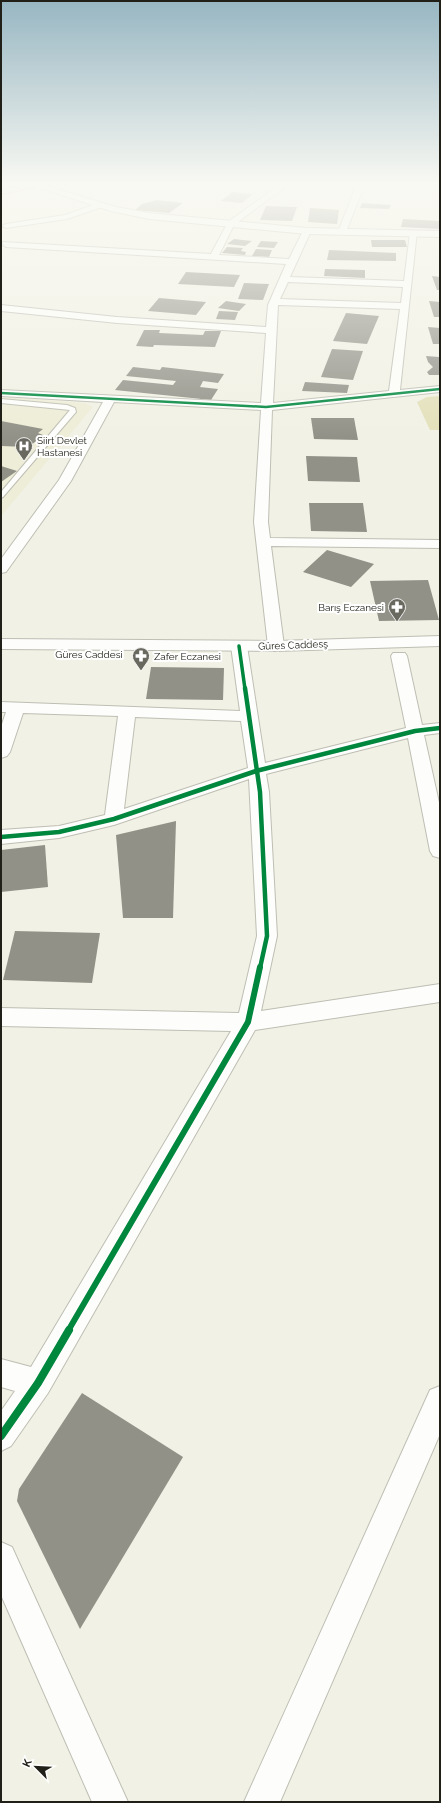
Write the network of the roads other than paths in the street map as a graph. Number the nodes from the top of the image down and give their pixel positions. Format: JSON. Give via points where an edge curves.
{"nodes":[{"id":1,"x":288,"y":270,"type":"edge"},
{"id":2,"x":409,"y":270,"type":"edge"},
{"id":3,"x":284,"y":279,"type":"junction"},
{"id":4,"x":407,"y":284,"type":"junction"},
{"id":5,"x":275,"y":302,"type":"junction"},
{"id":6,"x":404,"y":306,"type":"junction"},
{"id":7,"x":1,"y":308,"type":"edge"},
{"id":8,"x":271,"y":330,"type":"junction"},
{"id":9,"x":440,"y":389,"type":"edge"},
{"id":10,"x":1,"y":393,"type":"edge"},
{"id":11,"x":394,"y":394,"type":"junction"},
{"id":12,"x":110,"y":400,"type":"junction"},
{"id":13,"x":1,"y":401,"type":"edge"},
{"id":14,"x":266,"y":407,"type":"junction"},
{"id":15,"x":1,"y":496,"type":"edge"},
{"id":16,"x":263,"y":542,"type":"junction"},
{"id":17,"x":440,"y":544,"type":"edge"},
{"id":18,"x":1,"y":569,"type":"edge"},
{"id":19,"x":440,"y":641,"type":"edge"},
{"id":20,"x":1,"y":644,"type":"edge"},
{"id":21,"x":276,"y":646,"type":"junction"},
{"id":22,"x":240,"y":650,"type":"junction"},
{"id":23,"x":1,"y":654,"type":"edge"},
{"id":24,"x":440,"y":655,"type":"edge"},
{"id":25,"x":399,"y":656,"type":"junction"},
{"id":26,"x":8,"y":708,"type":"edge"},
{"id":27,"x":128,"y":711,"type":"junction"},
{"id":28,"x":249,"y":716,"type":"junction"},
{"id":29,"x":440,"y":728,"type":"edge"},
{"id":30,"x":415,"y":731,"type":"junction"},
{"id":31,"x":1,"y":752,"type":"edge"},
{"id":32,"x":256,"y":771,"type":"junction"},
{"id":33,"x":114,"y":819,"type":"junction"},
{"id":34,"x":438,"y":831,"type":"edge"},
{"id":35,"x":1,"y":837,"type":"edge"},
{"id":36,"x":440,"y":851,"type":"edge"},
{"id":37,"x":440,"y":993,"type":"edge"},
{"id":38,"x":1,"y":1017,"type":"edge"},
{"id":39,"x":248,"y":1022,"type":"junction"},
{"id":40,"x":1,"y":1373,"type":"edge"},
{"id":41,"x":38,"y":1383,"type":"junction"},
{"id":42,"x":440,"y":1400,"type":"edge"},
{"id":43,"x":1,"y":1436,"type":"edge"},
{"id":44,"x":1,"y":1558,"type":"edge"},
{"id":45,"x":110,"y":1802,"type":"edge"},
{"id":46,"x":262,"y":1802,"type":"edge"}],
"edges":[{"from":1,"to":3,"type":"street"},
{"from":2,"to":4,"type":"street"},
{"from":3,"to":4,"type":"street"},
{"from":3,"to":5,"type":"street"},
{"from":4,"to":6,"type":"street"},
{"from":5,"to":6,"type":"street"},
{"from":5,"to":8,"type":"street"},
{"from":6,"to":11,"type":"street"},
{"from":7,"to":8,"type":"street","via":[[117,320]]},
{"from":8,"to":14,"type":"street"},
{"from":9,"to":11,"type":"street"},
{"from":10,"to":12,"type":"street"},
{"from":11,"to":14,"type":"street"},
{"from":12,"to":14,"type":"street"},
{"from":12,"to":18,"type":"street","via":[[65,481]]},
{"from":13,"to":15,"type":"lane","via":[[67,407],[74,412]]},
{"from":14,"to":16,"type":"street","via":[[261,522]]},
{"from":16,"to":17,"type":"street"},
{"from":16,"to":21,"type":"street"},
{"from":19,"to":21,"type":"street","name":"Güres Caddesş"},
{"from":20,"to":22,"type":"street","name":"Güres Caddesş"},
{"from":21,"to":22,"type":"street","name":"Güres Caddesş"},
{"from":22,"to":23,"type":"street","name":"Güres Caddesi"},
{"from":22,"to":25,"type":"street","name":"Güres Caddesi"},
{"from":22,"to":28,"type":"street"},
{"from":24,"to":25,"type":"street","name":"Güres Caddesi"},
{"from":25,"to":30,"type":"street"},
{"from":26,"to":27,"type":"street"},
{"from":26,"to":31,"type":"street"},
{"from":27,"to":28,"type":"street"},
{"from":27,"to":33,"type":"street"},
{"from":28,"to":32,"type":"street"},
{"from":29,"to":30,"type":"street"},
{"from":30,"to":32,"type":"street"},
{"from":30,"to":34,"type":"street"},
{"from":32,"to":33,"type":"street"},
{"from":32,"to":39,"type":"street","via":[[260,792],[267,936]]},
{"from":33,"to":35,"type":"street","via":[[59,832]]},
{"from":34,"to":36,"type":"street"},
{"from":37,"to":39,"type":"street"},
{"from":38,"to":39,"type":"street"},
{"from":39,"to":41,"type":"street"},
{"from":40,"to":41,"type":"street"},
{"from":41,"to":43,"type":"street"},
{"from":42,"to":46,"type":"street"},
{"from":44,"to":45,"type":"street"}]}
